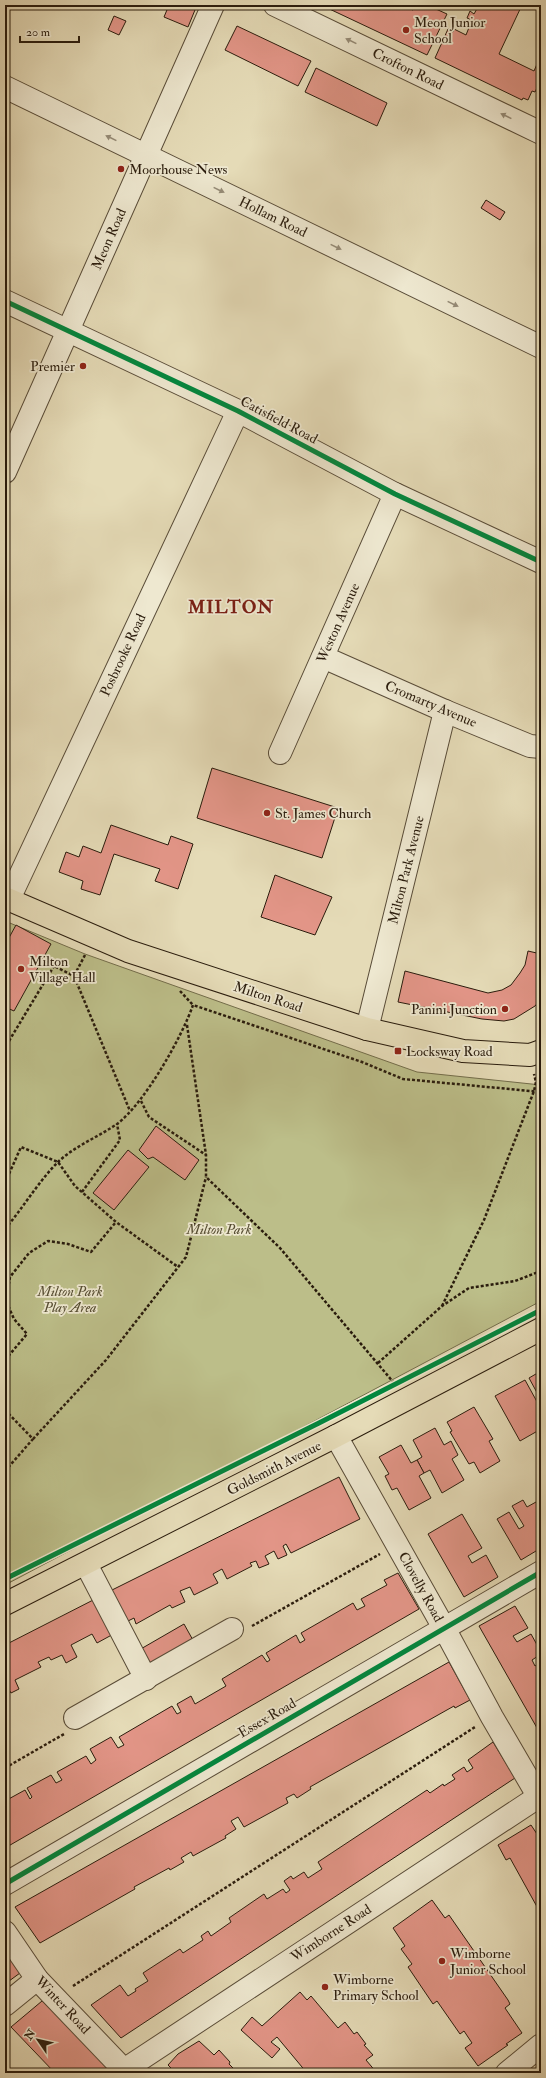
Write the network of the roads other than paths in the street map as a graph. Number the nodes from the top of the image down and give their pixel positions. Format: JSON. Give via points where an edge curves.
{"nodes":[{"id":1,"x":213,"y":5,"type":"edge"},
{"id":2,"x":276,"y":5,"type":"edge"},
{"id":3,"x":5,"y":87,"type":"edge"},
{"id":4,"x":541,"y":133,"type":"edge"},
{"id":5,"x":146,"y":155,"type":"junction"},
{"id":6,"x":5,"y":301,"type":"edge"},
{"id":7,"x":68,"y":331,"type":"junction"},
{"id":8,"x":541,"y":347,"type":"edge"},
{"id":9,"x":238,"y":411,"type":"junction"},
{"id":10,"x":5,"y":472,"type":"edge"},
{"id":11,"x":395,"y":494,"type":"junction"},
{"id":12,"x":541,"y":562,"type":"edge"},
{"id":13,"x":323,"y":657,"type":"junction"},
{"id":14,"x":445,"y":711,"type":"junction"},
{"id":15,"x":541,"y":746,"type":"edge"},
{"id":16,"x":280,"y":753,"type":"dead end"},
{"id":17,"x":7,"y":898,"type":"edge"},
{"id":18,"x":367,"y":1029,"type":"junction"},
{"id":19,"x":536,"y":1053,"type":"edge"},
{"id":20,"x":541,"y":1328,"type":"edge"},
{"id":21,"x":336,"y":1436,"type":"junction"},
{"id":22,"x":86,"y":1564,"type":"junction"},
{"id":23,"x":541,"y":1572,"type":"edge"},
{"id":24,"x":5,"y":1604,"type":"edge"},
{"id":25,"x":444,"y":1628,"type":"junction"},
{"id":26,"x":232,"y":1630,"type":"road end"},
{"id":27,"x":146,"y":1678,"type":"junction"},
{"id":28,"x":75,"y":1718,"type":"road end"},
{"id":29,"x":540,"y":1797,"type":"edge"},
{"id":30,"x":5,"y":1884,"type":"edge"},
{"id":31,"x":5,"y":1932,"type":"edge"},
{"id":32,"x":37,"y":1980,"type":"junction"},
{"id":33,"x":5,"y":2005,"type":"edge"},
{"id":34,"x":541,"y":2045,"type":"edge"},
{"id":35,"x":125,"y":2072,"type":"edge"},
{"id":36,"x":507,"y":2073,"type":"edge"}],
"edges":[{"from":1,"to":5,"type":"street","name":"Meon Road"},
{"from":4,"to":2,"type":"street","name":"Crofton Road","one_way":true},
{"from":5,"to":3,"type":"street","name":"Hollam Road","one_way":true},
{"from":5,"to":7,"type":"street","name":"Meon Road"},
{"from":5,"to":8,"type":"street","name":"Hollam Road","one_way":true},
{"from":6,"to":7,"type":"street","name":"Catisfield Road"},
{"from":7,"to":9,"type":"street","name":"Catisfield Road"},
{"from":7,"to":10,"type":"street","name":"Meon Road"},
{"from":9,"to":11,"type":"street","name":"Catisfield Road"},
{"from":9,"to":17,"type":"street","name":"Posbrooke Road"},
{"from":11,"to":12,"type":"street","name":"Catisfield Road"},
{"from":11,"to":13,"type":"street","name":"Weston Avenue"},
{"from":13,"to":14,"type":"street","name":"Cromarty Avenue"},
{"from":13,"to":16,"type":"street","name":"Weston Avenue"},
{"from":14,"to":15,"type":"street","name":"Cromarty Avenue","via":[[530,746]]},
{"from":14,"to":18,"type":"street","name":"Milton Park Avenue"},
{"from":17,"to":18,"type":"main road","name":"Milton Road","via":[[128,951]]},
{"from":18,"to":19,"type":"main road","name":"Milton Road","via":[[463,1051]]},
{"from":20,"to":21,"type":"main road","name":"Goldsmith Avenue"},
{"from":21,"to":22,"type":"main road","name":"Goldsmith Avenue"},
{"from":21,"to":25,"type":"street","name":"Clovelly Road"},
{"from":22,"to":24,"type":"main road","name":"Goldsmith Avenue"},
{"from":22,"to":27,"type":"street"},
{"from":23,"to":25,"type":"street","name":"Essex Road"},
{"from":25,"to":29,"type":"street","name":"Clovelly Road"},
{"from":25,"to":30,"type":"street","name":"Essex Road"},
{"from":26,"to":27,"type":"street"},
{"from":27,"to":28,"type":"street"},
{"from":29,"to":35,"type":"street","name":"Wimborne Road"},
{"from":31,"to":32,"type":"street","name":"Winter Road"},
{"from":32,"to":33,"type":"street"},
{"from":32,"to":35,"type":"street","name":"Winter Road"},
{"from":34,"to":36,"type":"street"}]}
